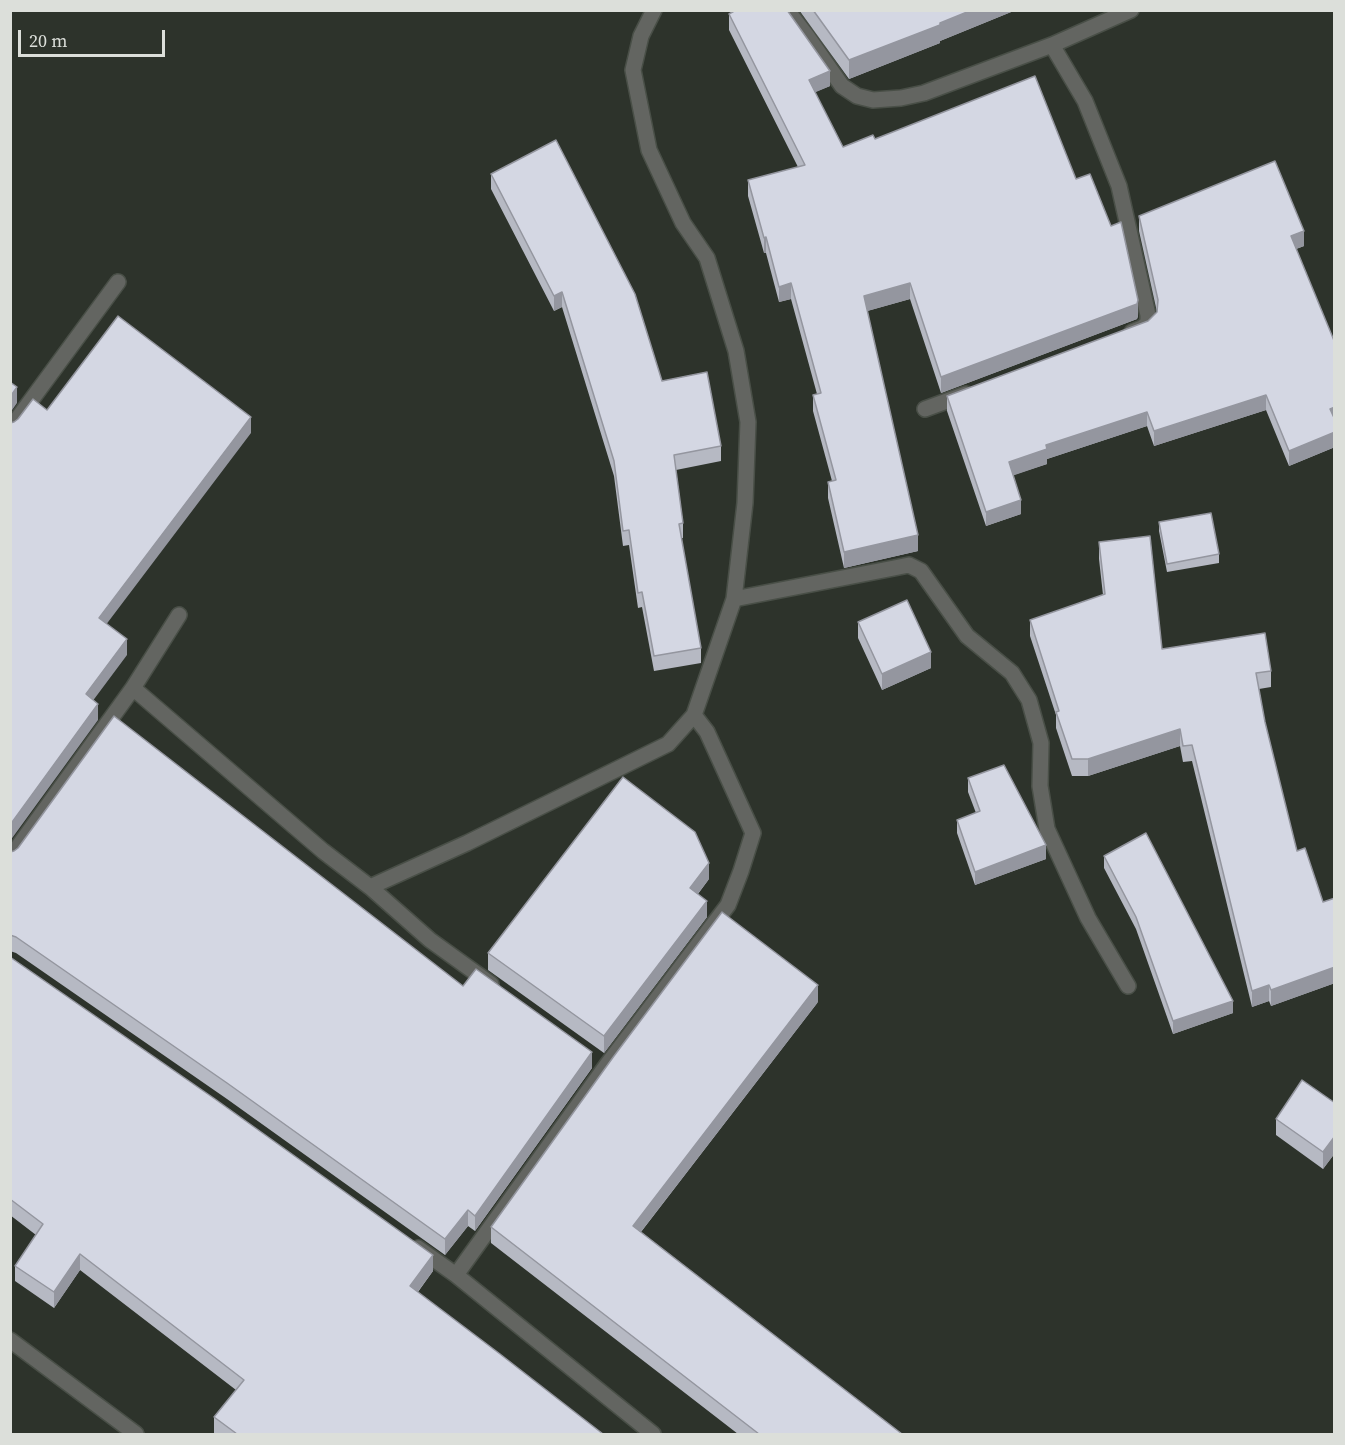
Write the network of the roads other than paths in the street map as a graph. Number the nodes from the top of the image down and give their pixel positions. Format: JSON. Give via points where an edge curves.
{"nodes":[{"id":1,"x":654,"y":10,"type":"edge"},
{"id":2,"x":787,"y":10,"type":"edge"},
{"id":3,"x":1131,"y":10,"type":"edge"},
{"id":4,"x":1052,"y":45,"type":"junction"},
{"id":5,"x":118,"y":282,"type":"dead end"},
{"id":6,"x":1122,"y":336,"type":"edge"},
{"id":7,"x":981,"y":388,"type":"edge"},
{"id":8,"x":925,"y":409,"type":"dead end"},
{"id":9,"x":10,"y":429,"type":"edge"},
{"id":10,"x":734,"y":599,"type":"junction"},
{"id":11,"x":179,"y":615,"type":"dead end"},
{"id":12,"x":134,"y":688,"type":"junction"},
{"id":13,"x":694,"y":715,"type":"junction"},
{"id":14,"x":10,"y":858,"type":"edge"},
{"id":15,"x":370,"y":887,"type":"junction"},
{"id":16,"x":1128,"y":986,"type":"dead end"},
{"id":17,"x":504,"y":993,"type":"edge"},
{"id":18,"x":409,"y":1242,"type":"edge"},
{"id":19,"x":456,"y":1275,"type":"junction"},
{"id":20,"x":10,"y":1341,"type":"edge"},
{"id":21,"x":136,"y":1434,"type":"edge"},
{"id":22,"x":653,"y":1434,"type":"edge"}],
"edges":[{"from":1,"to":10,"type":"street","via":[[641,36],[633,70],[649,150],[683,223],[707,258],[736,351],[748,422],[745,503]]},
{"from":2,"to":4,"type":"street","via":[[842,86],[873,100],[924,93]]},
{"from":3,"to":4,"type":"street"},
{"from":4,"to":6,"type":"street","via":[[1085,101],[1119,186],[1148,315],[1148,323],[1142,328]]},
{"from":5,"to":9,"type":"street"},
{"from":7,"to":8,"type":"street"},
{"from":10,"to":13,"type":"street"},
{"from":10,"to":16,"type":"street","via":[[894,568],[909,566],[921,571],[967,636],[1012,673],[1029,700],[1041,743],[1040,786],[1047,829],[1088,918]]},
{"from":11,"to":12,"type":"street"},
{"from":12,"to":14,"type":"street"},
{"from":12,"to":15,"type":"street","via":[[323,852]]},
{"from":13,"to":15,"type":"street","via":[[668,744]]},
{"from":13,"to":19,"type":"street","via":[[707,732],[753,833],[728,905],[601,1063]]},
{"from":15,"to":17,"type":"street","via":[[430,940]]},
{"from":18,"to":19,"type":"street"},
{"from":19,"to":22,"type":"street"},
{"from":20,"to":21,"type":"street"}]}
